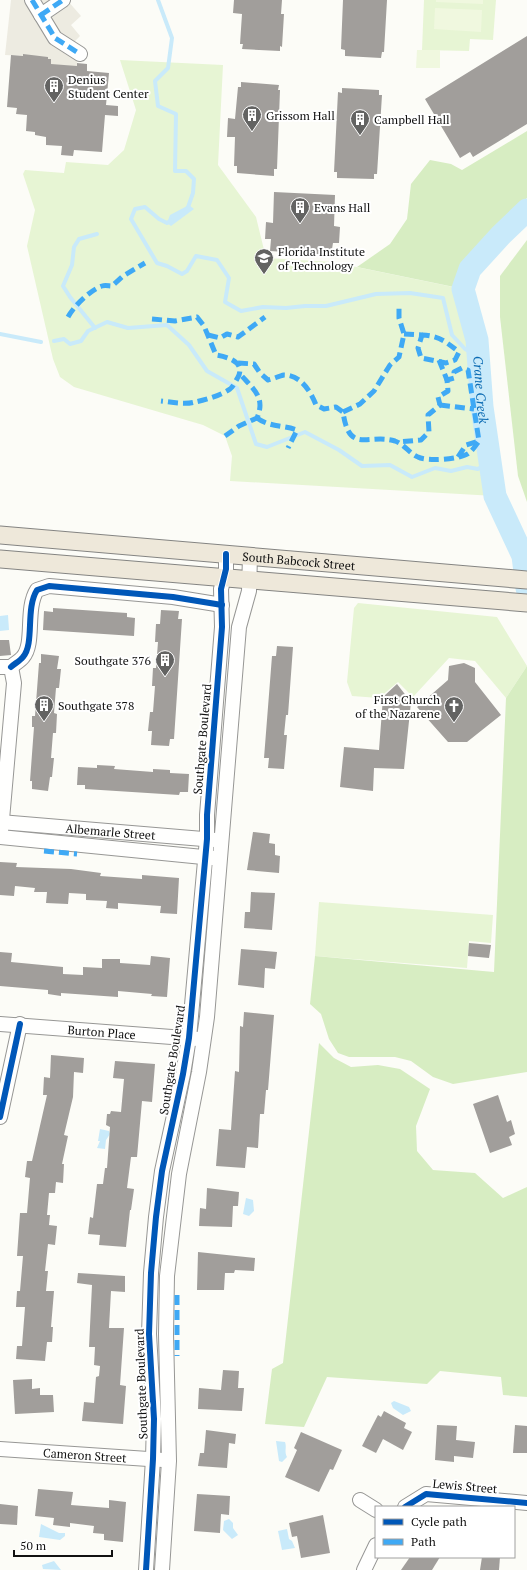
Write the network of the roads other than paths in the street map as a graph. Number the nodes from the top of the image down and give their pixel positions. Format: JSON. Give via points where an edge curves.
{"nodes":[{"id":1,"x":32,"y":0,"type":"edge"},
{"id":2,"x":63,"y":0,"type":"edge"},
{"id":3,"x":41,"y":15,"type":"junction"},
{"id":4,"x":80,"y":54,"type":"dead end"},
{"id":5,"x":0,"y":535,"type":"edge"},
{"id":6,"x":226,"y":554,"type":"junction"},
{"id":7,"x":250,"y":556,"type":"junction"},
{"id":8,"x":0,"y":559,"type":"edge"},
{"id":9,"x":224,"y":577,"type":"junction"},
{"id":10,"x":250,"y":579,"type":"junction"},
{"id":11,"x":527,"y":580,"type":"edge"},
{"id":12,"x":527,"y":603,"type":"edge"},
{"id":13,"x":222,"y":605,"type":"junction"},
{"id":14,"x":5,"y":667,"type":"edge"},
{"id":15,"x":1,"y":822,"type":"edge"},
{"id":16,"x":76,"y":828,"type":"junction"},
{"id":17,"x":160,"y":835,"type":"junction"},
{"id":18,"x":0,"y":837,"type":"edge"},
{"id":19,"x":207,"y":839,"type":"junction"},
{"id":20,"x":221,"y":840,"type":"junction"},
{"id":21,"x":75,"y":845,"type":"junction"},
{"id":22,"x":159,"y":852,"type":"junction"},
{"id":23,"x":205,"y":857,"type":"junction"},
{"id":24,"x":220,"y":859,"type":"junction"},
{"id":25,"x":0,"y":1024,"type":"edge"},
{"id":26,"x":20,"y":1024,"type":"junction"},
{"id":27,"x":188,"y":1038,"type":"junction"},
{"id":28,"x":204,"y":1039,"type":"junction"},
{"id":29,"x":0,"y":1117,"type":"edge"},
{"id":30,"x":0,"y":1449,"type":"edge"},
{"id":31,"x":153,"y":1459,"type":"junction"},
{"id":32,"x":169,"y":1461,"type":"junction"},
{"id":33,"x":360,"y":1500,"type":"dead end"},
{"id":34,"x":527,"y":1503,"type":"edge"},
{"id":35,"x":407,"y":1506,"type":"edge"},
{"id":36,"x":375,"y":1509,"type":"edge"},
{"id":37,"x":375,"y":1547,"type":"edge"},
{"id":38,"x":146,"y":1570,"type":"edge"},
{"id":39,"x":162,"y":1570,"type":"edge"},
{"id":40,"x":364,"y":1570,"type":"edge"}],
"edges":[{"from":1,"to":3,"type":"street"},
{"from":2,"to":3,"type":"street"},
{"from":3,"to":4,"type":"street","via":[[55,38]]},
{"from":5,"to":6,"type":"main road","name":"South Babcock Street"},
{"from":6,"to":7,"type":"main road","name":"South Babcock Street"},
{"from":6,"to":9,"type":"street","name":"Southgate Boulevard"},
{"from":7,"to":10,"type":"street"},
{"from":7,"to":11,"type":"main road","name":"South Babcock Street"},
{"from":8,"to":9,"type":"main road","name":"South Babcock Street"},
{"from":9,"to":10,"type":"main road","name":"South Babcock Street"},
{"from":9,"to":13,"type":"street","name":"Southgate Boulevard","via":[[221,589]]},
{"from":10,"to":12,"type":"main road","name":"South Babcock Street"},
{"from":10,"to":20,"type":"street","via":[[239,627]]},
{"from":13,"to":14,"type":"street","via":[[173,597],[49,586],[37,590],[31,599],[28,643],[24,657]]},
{"from":13,"to":19,"type":"street","name":"Southgate Boulevard"},
{"from":14,"to":15,"type":"street","via":[[14,683]]},
{"from":15,"to":16,"type":"street","name":"Albemarle Street"},
{"from":15,"to":18,"type":"street"},
{"from":16,"to":17,"type":"street","name":"Albemarle Street"},
{"from":16,"to":21,"type":"street"},
{"from":17,"to":19,"type":"street","name":"Albemarle Street"},
{"from":17,"to":22,"type":"street"},
{"from":18,"to":21,"type":"street","name":"Albemarle Street"},
{"from":19,"to":20,"type":"street","name":"Albemarle Street"},
{"from":19,"to":23,"type":"street","name":"Southgate Boulevard"},
{"from":20,"to":24,"type":"street"},
{"from":21,"to":22,"type":"street","name":"Albemarle Street"},
{"from":22,"to":23,"type":"street","name":"Albemarle Street"},
{"from":23,"to":24,"type":"street","name":"Albemarle Street"},
{"from":23,"to":27,"type":"street","name":"Southgate Boulevard"},
{"from":24,"to":28,"type":"street"},
{"from":25,"to":26,"type":"street","name":"Burton Place"},
{"from":26,"to":27,"type":"street","name":"Burton Place"},
{"from":26,"to":29,"type":"street"},
{"from":27,"to":28,"type":"street","name":"Burton Place"},
{"from":27,"to":31,"type":"street","name":"Southgate Boulevard","via":[[162,1171],[151,1273],[149,1334],[154,1415]]},
{"from":28,"to":32,"type":"street","via":[[179,1174],[167,1276]]},
{"from":30,"to":31,"type":"street","name":"Cameron Street"},
{"from":31,"to":32,"type":"street","name":"Cameron Street"},
{"from":31,"to":38,"type":"street","name":"Southgate Boulevard"},
{"from":32,"to":39,"type":"street"},
{"from":33,"to":36,"type":"street"},
{"from":34,"to":35,"type":"street","name":"Lewis Street","via":[[426,1494]]},
{"from":37,"to":40,"type":"street"}]}
